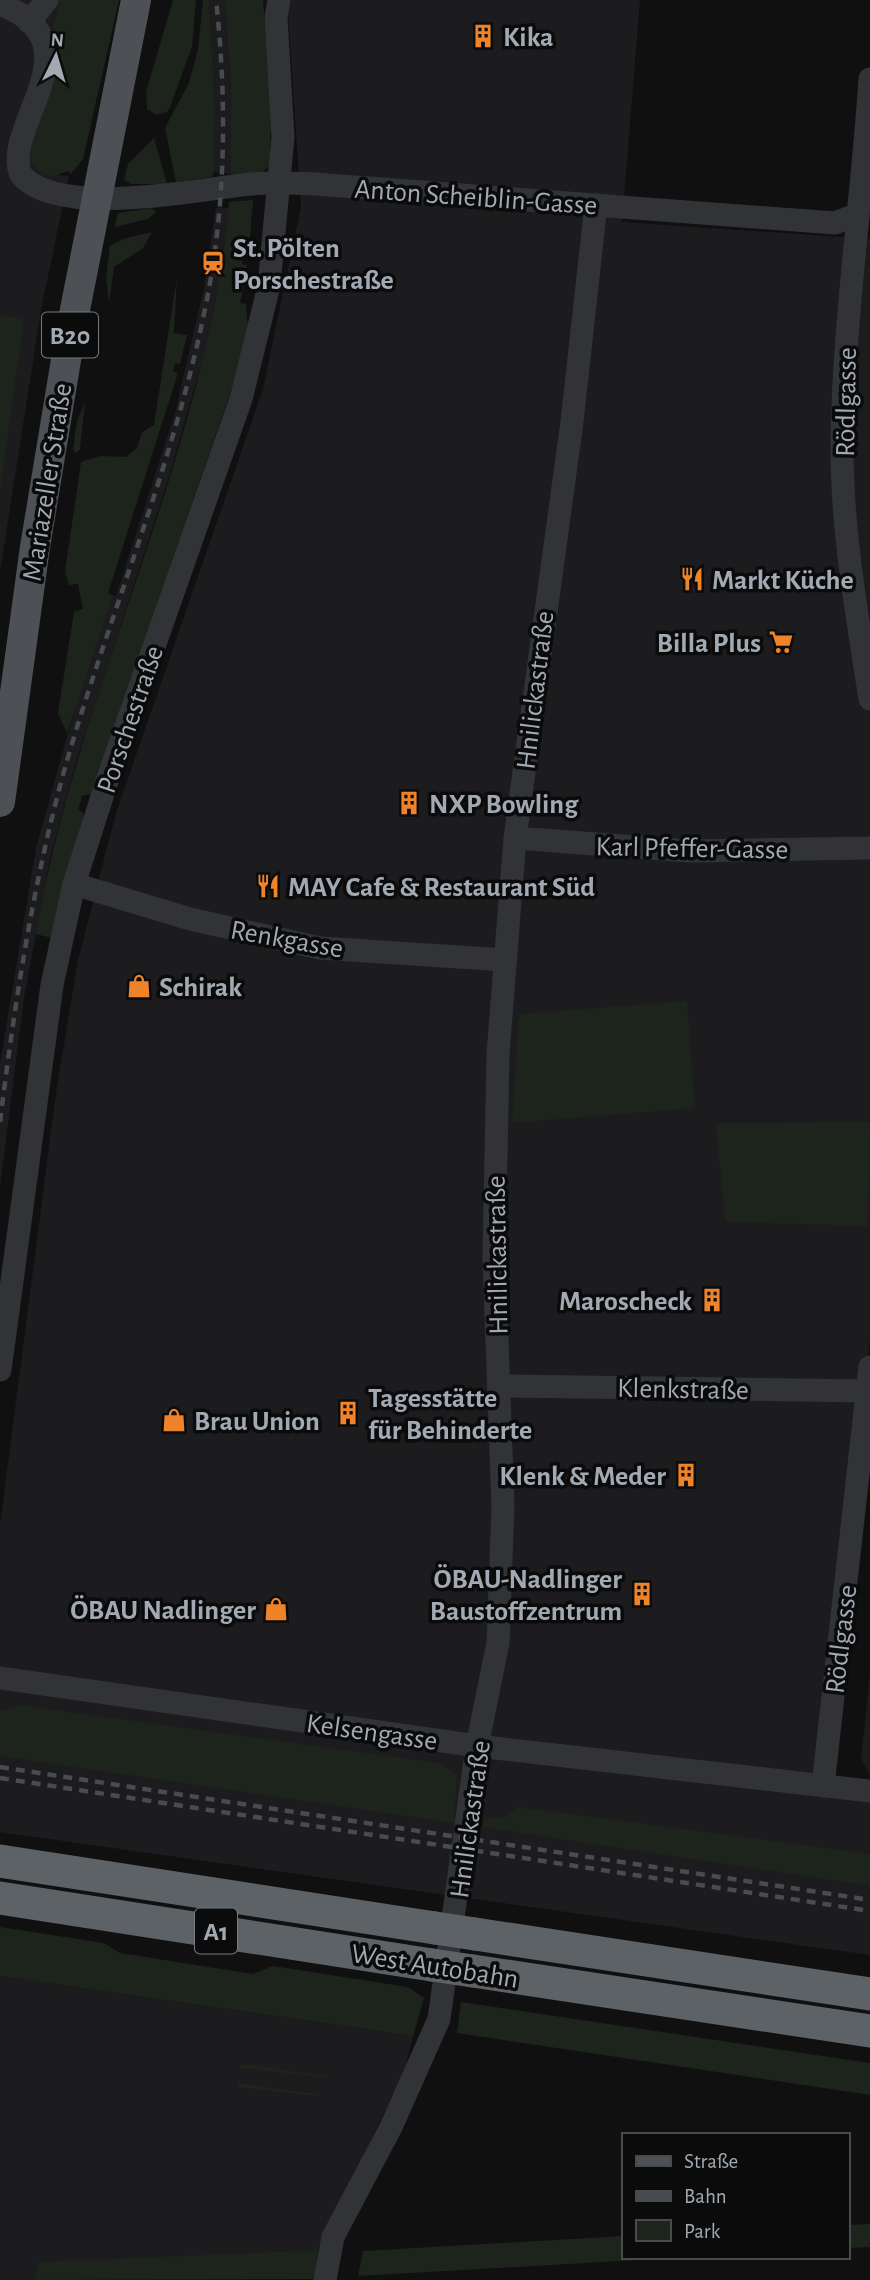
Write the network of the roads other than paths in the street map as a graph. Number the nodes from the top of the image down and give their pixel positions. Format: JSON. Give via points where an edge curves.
{"nodes":[{"id":1,"x":47,"y":0,"type":"edge"},
{"id":2,"x":136,"y":0,"type":"edge"},
{"id":3,"x":0,"y":4,"type":"edge"},
{"id":4,"x":275,"y":6,"type":"edge"},
{"id":5,"x":29,"y":22,"type":"junction"},
{"id":6,"x":870,"y":79,"type":"edge"},
{"id":7,"x":869,"y":102,"type":"edge"},
{"id":8,"x":281,"y":183,"type":"junction"},
{"id":9,"x":95,"y":198,"type":"junction"},
{"id":10,"x":596,"y":205,"type":"junction"},
{"id":11,"x":856,"y":215,"type":"junction"},
{"id":12,"x":870,"y":699,"type":"edge"},
{"id":13,"x":0,"y":799,"type":"edge"},
{"id":14,"x":515,"y":838,"type":"junction"},
{"id":15,"x":870,"y":848,"type":"edge"},
{"id":16,"x":74,"y":884,"type":"junction"},
{"id":17,"x":505,"y":960,"type":"junction"},
{"id":18,"x":870,"y":1367,"type":"edge"},
{"id":19,"x":0,"y":1370,"type":"edge"},
{"id":20,"x":499,"y":1386,"type":"junction"},
{"id":21,"x":867,"y":1391,"type":"junction"},
{"id":22,"x":0,"y":1678,"type":"edge"},
{"id":23,"x":477,"y":1746,"type":"junction"},
{"id":24,"x":823,"y":1786,"type":"junction"},
{"id":25,"x":870,"y":1791,"type":"edge"},
{"id":26,"x":0,"y":1861,"type":"edge"},
{"id":27,"x":0,"y":1898,"type":"edge"},
{"id":28,"x":870,"y":1994,"type":"edge"},
{"id":29,"x":870,"y":2031,"type":"edge"},
{"id":30,"x":325,"y":2280,"type":"edge"}],
"edges":[{"from":1,"to":5,"type":"street"},
{"from":2,"to":9,"type":"main road","name":"Mariazeller Straße","number":"B20"},
{"from":3,"to":5,"type":"street"},
{"from":4,"to":8,"type":"street","name":"Porschestraße","via":[[281,77]]},
{"from":5,"to":9,"type":"street","name":"Anton Scheiblin-Gasse","via":[[37,38],[40,64],[35,86],[13,130],[13,161],[24,178],[44,190]]},
{"from":6,"to":7,"type":"street","name":"Rödlgasse"},
{"from":7,"to":11,"type":"street","name":"Rödlgasse"},
{"from":8,"to":9,"type":"street","name":"Anton Scheiblin-Gasse","via":[[161,197]]},
{"from":8,"to":10,"type":"street","name":"Anton Scheiblin-Gasse"},
{"from":8,"to":16,"type":"street","name":"Porschestraße","via":[[269,286],[242,399]]},
{"from":9,"to":13,"type":"main road","name":"Mariazeller Straße","number":"B20","via":[[37,534]]},
{"from":10,"to":11,"type":"street","name":"Anton Scheiblin-Gasse","via":[[835,223]]},
{"from":10,"to":14,"type":"street","name":"Hnilickastraße","via":[[572,422]]},
{"from":11,"to":12,"type":"street","name":"Rödlgasse","via":[[842,443],[850,570]]},
{"from":14,"to":15,"type":"street","name":"Karl Pfeffer-Gasse","via":[[690,851]]},
{"from":14,"to":17,"type":"street","name":"Hnilickastraße"},
{"from":16,"to":17,"type":"street","name":"Renkgasse","via":[[190,919],[320,948]]},
{"from":16,"to":19,"type":"street","name":"Porschestraße","via":[[52,985]]},
{"from":17,"to":20,"type":"street","name":"Hnilickastraße","via":[[494,1149]]},
{"from":18,"to":21,"type":"street","name":"Rödlgasse"},
{"from":20,"to":21,"type":"street","name":"Klenkstraße"},
{"from":20,"to":23,"type":"street","name":"Hnilickastraße","via":[[500,1616]]},
{"from":21,"to":24,"type":"street","name":"Rödlgasse"},
{"from":22,"to":23,"type":"street","name":"Kelsengasse"},
{"from":23,"to":24,"type":"street","name":"Kelsengasse"},
{"from":23,"to":30,"type":"street","name":"Hnilickastraße","via":[[439,2019],[391,2127],[333,2237]]},
{"from":24,"to":25,"type":"street","name":"Kelsengasse"},
{"from":26,"to":28,"type":"highway","name":"West Autobahn","number":"A1","bridge":true},
{"from":27,"to":29,"type":"highway","name":"West Autobahn","number":"A1","bridge":true}]}
